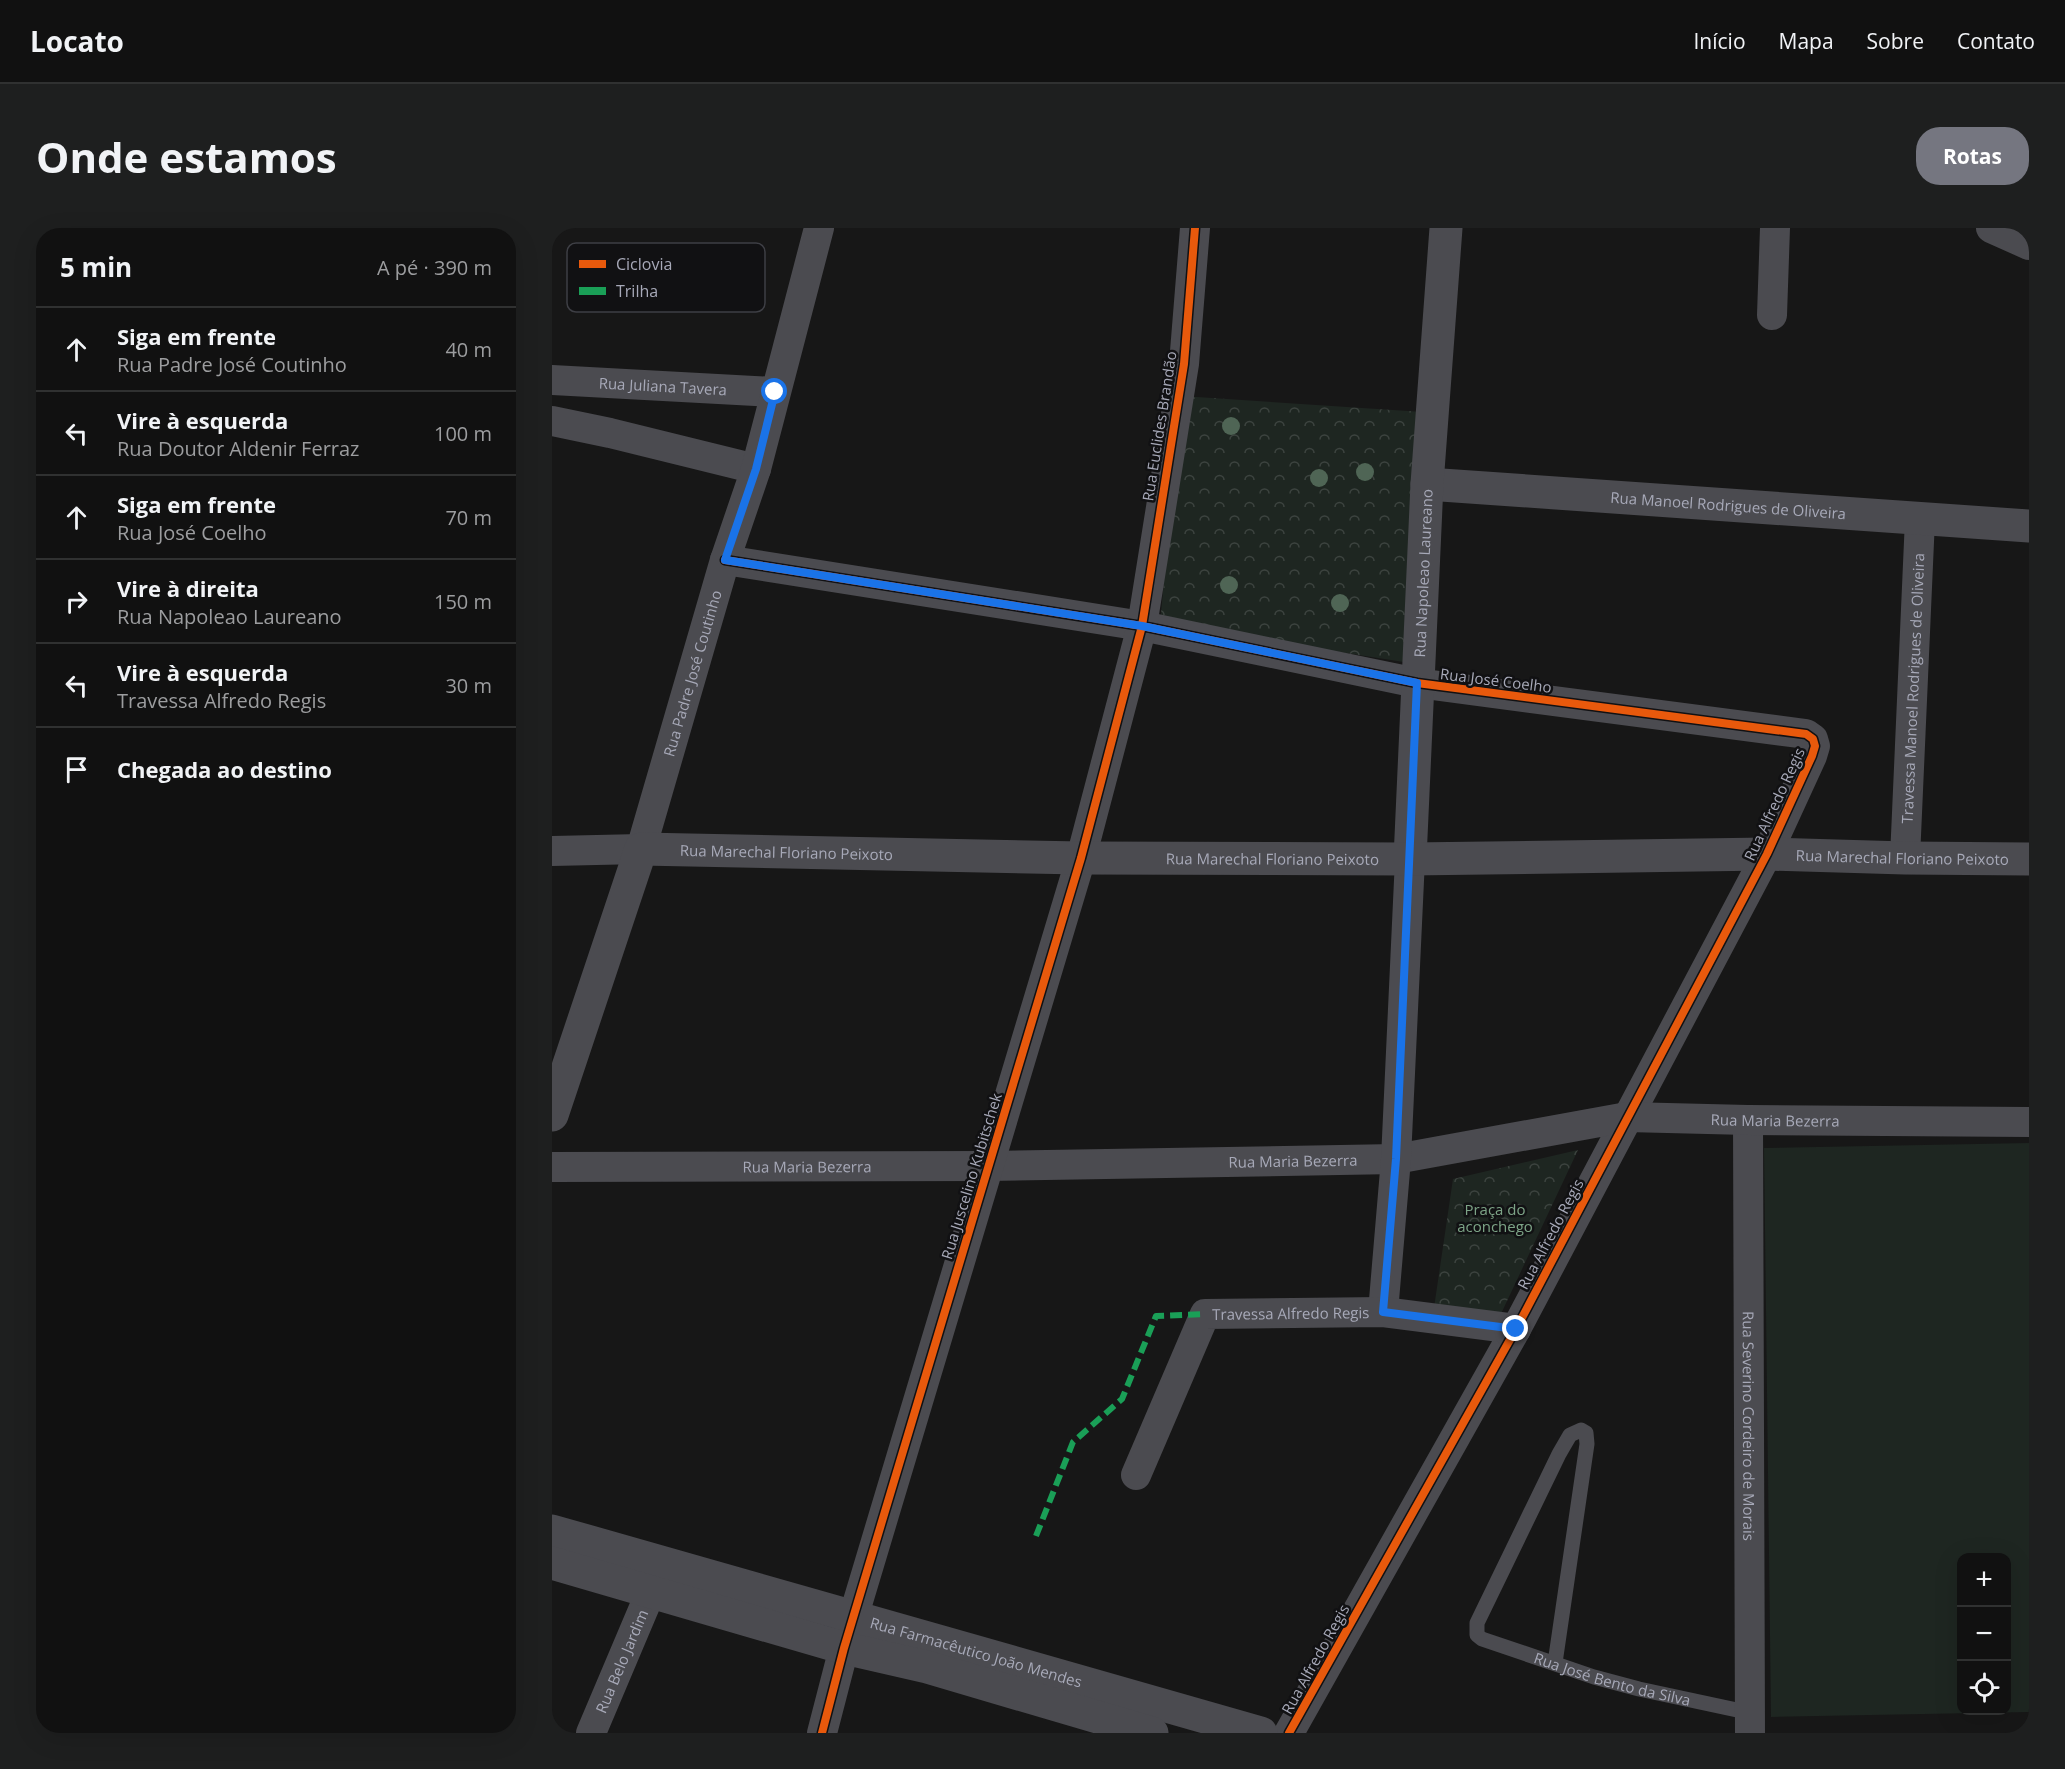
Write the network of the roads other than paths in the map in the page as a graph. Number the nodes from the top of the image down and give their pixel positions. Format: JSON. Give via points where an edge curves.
{"nodes":[{"id":1,"x":819,"y":228,"type":"edge"},
{"id":2,"x":1196,"y":228,"type":"edge"},
{"id":3,"x":1446,"y":228,"type":"edge"},
{"id":4,"x":1775,"y":228,"type":"edge"},
{"id":5,"x":1991,"y":228,"type":"edge"},
{"id":6,"x":2029,"y":245,"type":"edge"},
{"id":7,"x":1772,"y":315,"type":"dead end"},
{"id":8,"x":552,"y":380,"type":"edge"},
{"id":9,"x":775,"y":392,"type":"junction"},
{"id":10,"x":552,"y":421,"type":"edge"},
{"id":11,"x":756,"y":469,"type":"junction"},
{"id":12,"x":1427,"y":484,"type":"junction"},
{"id":13,"x":1920,"y":519,"type":"junction"},
{"id":14,"x":2029,"y":526,"type":"edge"},
{"id":15,"x":725,"y":560,"type":"junction"},
{"id":16,"x":1142,"y":626,"type":"junction"},
{"id":17,"x":1417,"y":683,"type":"junction"},
{"id":18,"x":1813,"y":739,"type":"joint"},
{"id":19,"x":641,"y":849,"type":"junction"},
{"id":20,"x":552,"y":851,"type":"edge"},
{"id":21,"x":1767,"y":854,"type":"junction"},
{"id":22,"x":1081,"y":858,"type":"junction"},
{"id":23,"x":1905,"y":858,"type":"junction"},
{"id":24,"x":2029,"y":858,"type":"edge"},
{"id":25,"x":1410,"y":859,"type":"junction"},
{"id":26,"x":552,"y":1115,"type":"edge"},
{"id":27,"x":1627,"y":1116,"type":"junction"},
{"id":28,"x":1748,"y":1120,"type":"junction"},
{"id":29,"x":2029,"y":1122,"type":"edge"},
{"id":30,"x":1396,"y":1159,"type":"junction"},
{"id":31,"x":988,"y":1166,"type":"junction"},
{"id":32,"x":552,"y":1167,"type":"edge"},
{"id":33,"x":1383,"y":1312,"type":"junction"},
{"id":34,"x":1516,"y":1329,"type":"junction"},
{"id":35,"x":1137,"y":1475,"type":"dead end"},
{"id":36,"x":552,"y":1531,"type":"edge"},
{"id":37,"x":552,"y":1563,"type":"edge"},
{"id":38,"x":657,"y":1577,"type":"junction"},
{"id":39,"x":854,"y":1617,"type":"junction"},
{"id":40,"x":844,"y":1648,"type":"junction"},
{"id":41,"x":1556,"y":1663,"type":"junction"},
{"id":42,"x":1750,"y":1723,"type":"edge"},
{"id":43,"x":591,"y":1733,"type":"edge"},
{"id":44,"x":822,"y":1733,"type":"edge"},
{"id":45,"x":1152,"y":1733,"type":"edge"},
{"id":46,"x":1261,"y":1733,"type":"edge"},
{"id":47,"x":1289,"y":1733,"type":"edge"}],
"edges":[{"from":1,"to":9,"type":"street","name":"Rua Padre José Coutinho"},
{"from":2,"to":16,"type":"street","name":"Rua Euclides Brandão","via":[[1184,364]]},
{"from":3,"to":12,"type":"street","name":"Rua Napoleao Laureano"},
{"from":4,"to":7,"type":"street"},
{"from":5,"to":6,"type":"street"},
{"from":8,"to":9,"type":"street","name":"Rua Juliana Tavera"},
{"from":9,"to":11,"type":"street","name":"Rua Padre José Coutinho"},
{"from":10,"to":11,"type":"street"},
{"from":11,"to":15,"type":"street","name":"Rua Padre José Coutinho"},
{"from":12,"to":13,"type":"street","name":"Rua Manoel Rodrigues de Oliveira"},
{"from":12,"to":17,"type":"street","name":"Rua Napoleao Laureano"},
{"from":13,"to":14,"type":"street","name":"Rua Manoel Rodrigues de Oliveira"},
{"from":13,"to":23,"type":"street","name":"Travessa Manoel Rodrigues de Oliveira"},
{"from":15,"to":16,"type":"street","name":"Rua José Coelho"},
{"from":15,"to":19,"type":"street","name":"Rua Padre José Coutinho"},
{"from":16,"to":17,"type":"street","name":"Rua José Coelho"},
{"from":16,"to":22,"type":"street","name":"Rua Juscelino Kubitschek"},
{"from":17,"to":18,"type":"street","name":"Rua José Coelho","via":[[1806,734]]},
{"from":17,"to":25,"type":"street","name":"Rua Napoleao Laureano"},
{"from":18,"to":21,"type":"street","name":"Rua Alfredo Regis","via":[[1812,756]]},
{"from":19,"to":20,"type":"street","name":"Rua Marechal Floriano Peixoto"},
{"from":19,"to":22,"type":"street","name":"Rua Marechal Floriano Peixoto"},
{"from":19,"to":26,"type":"street","name":"Rua Padre José Coutinho"},
{"from":21,"to":23,"type":"street","name":"Rua Marechal Floriano Peixoto"},
{"from":21,"to":25,"type":"street","name":"Rua Marechal Floriano Peixoto"},
{"from":21,"to":27,"type":"street","name":"Rua Alfredo Regis"},
{"from":22,"to":25,"type":"street","name":"Rua Marechal Floriano Peixoto"},
{"from":22,"to":31,"type":"street","name":"Rua Juscelino Kubitschek"},
{"from":23,"to":24,"type":"street","name":"Rua Marechal Floriano Peixoto"},
{"from":25,"to":30,"type":"street","name":"Rua Napoleao Laureano"},
{"from":27,"to":28,"type":"street","name":"Rua Maria Bezerra"},
{"from":27,"to":30,"type":"street","name":"Rua Maria Bezerra"},
{"from":27,"to":34,"type":"street","name":"Rua Alfredo Regis"},
{"from":28,"to":29,"type":"street","name":"Rua Maria Bezerra"},
{"from":28,"to":42,"type":"street","name":"Rua Severino Cordeiro de Morais"},
{"from":30,"to":31,"type":"street","name":"Rua Maria Bezerra"},
{"from":30,"to":33,"type":"street","name":"Rua Napoleao Laureano"},
{"from":31,"to":32,"type":"street","name":"Rua Maria Bezerra"},
{"from":31,"to":39,"type":"street","name":"Rua Juscelino Kubitschek"},
{"from":33,"to":34,"type":"street","name":"Travessa Alfredo Regis"},
{"from":33,"to":35,"type":"street","name":"Travessa Alfredo Regis","via":[[1205,1314]]},
{"from":34,"to":47,"type":"street","name":"Rua Alfredo Regis"},
{"from":36,"to":38,"type":"street","name":"Rua Farmacêutico João Mendes"},
{"from":37,"to":38,"type":"street","name":"Rua Farmacêutico João Mendes"},
{"from":38,"to":39,"type":"street","name":"Rua Farmacêutico João Mendes"},
{"from":38,"to":40,"type":"street","name":"Rua Farmacêutico João Mendes"},
{"from":38,"to":43,"type":"street","name":"Rua Belo Jardim"},
{"from":39,"to":40,"type":"street","name":"Rua Juscelino Kubitschek"},
{"from":39,"to":46,"type":"street","name":"Rua Farmacêutico João Mendes"},
{"from":40,"to":44,"type":"street","name":"Rua Juscelino Kubitschek"},
{"from":40,"to":45,"type":"street","name":"Rua Farmacêutico João Mendes","via":[[927,1667]]},
{"from":41,"to":41,"type":"lane","name":"Rua José Bento da Silva","via":[[1482,1640],[1477,1635],[1477,1623],[1559,1454],[1570,1435],[1581,1430],[1586,1433],[1587,1444]]},
{"from":41,"to":42,"type":"lane","name":"Rua José Bento da Silva"}]}
